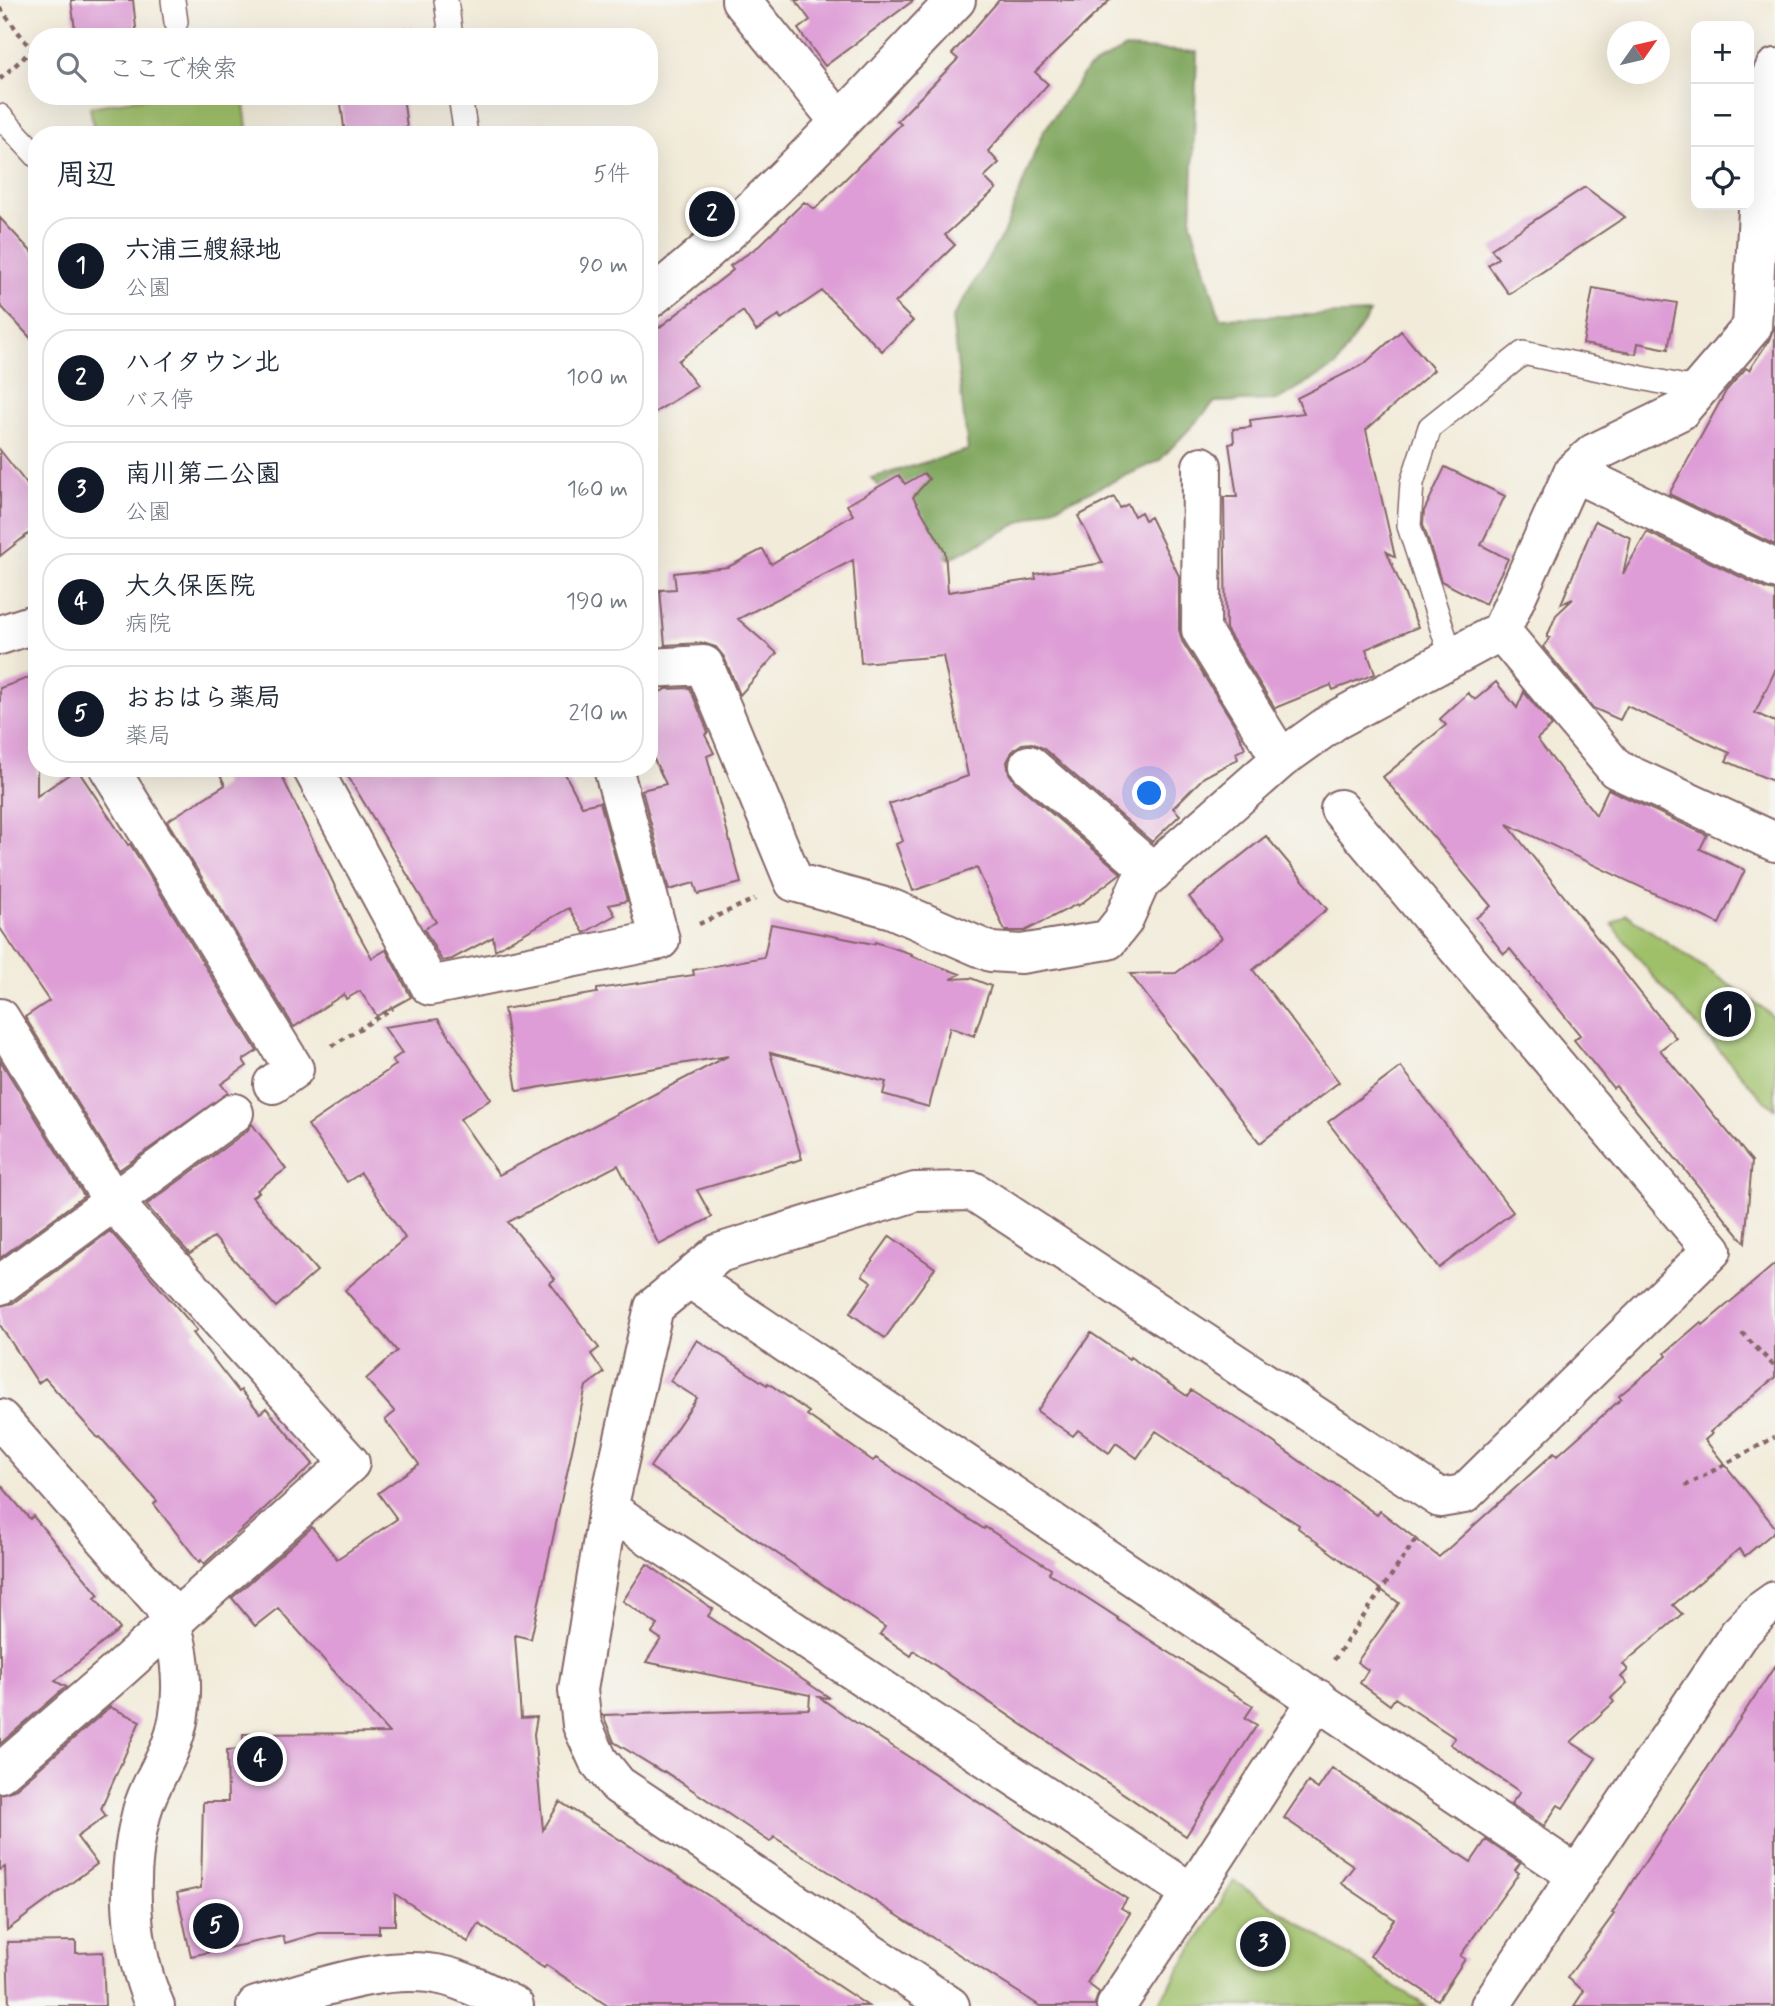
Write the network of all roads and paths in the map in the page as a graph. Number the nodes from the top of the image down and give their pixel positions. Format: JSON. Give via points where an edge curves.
{"nodes":[{"id":1,"x":446,"y":0,"type":"edge"},
{"id":2,"x":741,"y":0,"type":"edge"},
{"id":3,"x":956,"y":0,"type":"edge"},
{"id":4,"x":0,"y":8,"type":"edge"},
{"id":5,"x":450,"y":28,"type":"edge"},
{"id":6,"x":28,"y":45,"type":"edge"},
{"id":7,"x":28,"y":54,"type":"edge"},
{"id":8,"x":0,"y":79,"type":"edge"},
{"id":9,"x":1772,"y":85,"type":"edge"},
{"id":10,"x":461,"y":105,"type":"edge"},
{"id":11,"x":0,"y":117,"type":"edge"},
{"id":12,"x":840,"y":122,"type":"junction"},
{"id":13,"x":465,"y":126,"type":"edge"},
{"id":14,"x":28,"y":147,"type":"edge"},
{"id":15,"x":658,"y":291,"type":"edge"},
{"id":16,"x":1764,"y":332,"type":"edge"},
{"id":17,"x":1699,"y":390,"type":"junction"},
{"id":18,"x":1202,"y":466,"type":"dead end"},
{"id":19,"x":1573,"y":472,"type":"junction"},
{"id":20,"x":1775,"y":569,"type":"edge"},
{"id":21,"x":28,"y":626,"type":"edge"},
{"id":22,"x":1502,"y":631,"type":"junction"},
{"id":23,"x":0,"y":635,"type":"edge"},
{"id":24,"x":1452,"y":659,"type":"junction"},
{"id":25,"x":658,"y":668,"type":"edge"},
{"id":26,"x":1280,"y":759,"type":"junction"},
{"id":27,"x":1029,"y":765,"type":"dead end"},
{"id":28,"x":115,"y":777,"type":"edge"},
{"id":29,"x":317,"y":777,"type":"edge"},
{"id":30,"x":615,"y":777,"type":"edge"},
{"id":31,"x":1340,"y":810,"type":"dead end"},
{"id":32,"x":1775,"y":842,"type":"edge"},
{"id":33,"x":1153,"y":872,"type":"junction"},
{"id":34,"x":759,"y":898,"type":"dead end"},
{"id":35,"x":690,"y":928,"type":"dead end"},
{"id":36,"x":404,"y":1001,"type":"dead end"},
{"id":37,"x":0,"y":1018,"type":"edge"},
{"id":38,"x":322,"y":1053,"type":"dead end"},
{"id":39,"x":273,"y":1084,"type":"dead end"},
{"id":40,"x":234,"y":1113,"type":"dead end"},
{"id":41,"x":114,"y":1203,"type":"junction"},
{"id":42,"x":689,"y":1278,"type":"junction"},
{"id":43,"x":0,"y":1285,"type":"edge"},
{"id":44,"x":1742,"y":1333,"type":"dead end"},
{"id":45,"x":1775,"y":1367,"type":"edge"},
{"id":46,"x":0,"y":1419,"type":"edge"},
{"id":47,"x":1775,"y":1437,"type":"edge"},
{"id":48,"x":1685,"y":1486,"type":"dead end"},
{"id":49,"x":608,"y":1509,"type":"junction"},
{"id":50,"x":1421,"y":1532,"type":"dead end"},
{"id":51,"x":1775,"y":1601,"type":"edge"},
{"id":52,"x":172,"y":1622,"type":"junction"},
{"id":53,"x":1332,"y":1662,"type":"dead end"},
{"id":54,"x":1318,"y":1699,"type":"junction"},
{"id":55,"x":0,"y":1773,"type":"edge"},
{"id":56,"x":1577,"y":1875,"type":"junction"},
{"id":57,"x":1192,"y":1893,"type":"junction"},
{"id":58,"x":155,"y":2006,"type":"edge"},
{"id":59,"x":256,"y":2006,"type":"edge"},
{"id":60,"x":514,"y":2006,"type":"edge"},
{"id":61,"x":950,"y":2006,"type":"edge"},
{"id":62,"x":1116,"y":2006,"type":"edge"},
{"id":63,"x":1490,"y":2006,"type":"edge"}],
"edges":[{"from":1,"to":5,"type":"lane"},
{"from":2,"to":12,"type":"street"},
{"from":3,"to":12,"type":"street"},
{"from":4,"to":6,"type":"path"},
{"from":7,"to":8,"type":"path"},
{"from":9,"to":16,"type":"street"},
{"from":10,"to":13,"type":"lane"},
{"from":11,"to":14,"type":"lane"},
{"from":12,"to":15,"type":"street","via":[[746,216]]},
{"from":16,"to":17,"type":"street"},
{"from":17,"to":19,"type":"street","via":[[1680,411],[1594,453]]},
{"from":17,"to":24,"type":"lane","via":[[1523,353],[1430,427],[1412,483],[1409,526]]},
{"from":18,"to":26,"type":"street","via":[[1201,630]]},
{"from":19,"to":20,"type":"street"},
{"from":19,"to":22,"type":"street"},
{"from":21,"to":23,"type":"street"},
{"from":22,"to":24,"type":"street"},
{"from":22,"to":32,"type":"street","via":[[1616,769]]},
{"from":24,"to":26,"type":"street","via":[[1334,721]]},
{"from":25,"to":33,"type":"street","via":[[704,665],[794,882],[892,909],[991,952],[1021,954],[1108,940],[1123,921],[1140,883]]},
{"from":26,"to":33,"type":"street"},
{"from":27,"to":33,"type":"street"},
{"from":28,"to":39,"type":"street","via":[[294,1069]]},
{"from":29,"to":30,"type":"street","via":[[430,986],[660,940]]},
{"from":31,"to":42,"type":"street","via":[[1712,1250],[1464,1494],[1440,1498],[973,1191],[915,1192],[719,1253]]},
{"from":34,"to":35,"type":"path"},
{"from":36,"to":38,"type":"path"},
{"from":37,"to":41,"type":"street"},
{"from":40,"to":41,"type":"street"},
{"from":41,"to":43,"type":"street"},
{"from":41,"to":52,"type":"street","via":[[350,1462]]},
{"from":42,"to":49,"type":"street","via":[[654,1307]]},
{"from":42,"to":54,"type":"street"},
{"from":44,"to":45,"type":"path"},
{"from":46,"to":52,"type":"street","via":[[162,1603]]},
{"from":47,"to":48,"type":"path"},
{"from":49,"to":57,"type":"street"},
{"from":49,"to":61,"type":"street","via":[[578,1690],[582,1725],[598,1760],[618,1785]]},
{"from":50,"to":53,"type":"path"},
{"from":51,"to":56,"type":"street","via":[[1738,1635]]},
{"from":52,"to":55,"type":"street"},
{"from":52,"to":58,"type":"street","via":[[180,1674],[177,1728],[141,1814],[132,1882],[135,1933]]},
{"from":54,"to":56,"type":"street"},
{"from":54,"to":57,"type":"street"},
{"from":56,"to":63,"type":"street"},
{"from":57,"to":62,"type":"street"},
{"from":59,"to":60,"type":"street","via":[[402,1972],[444,1976]]}]}
